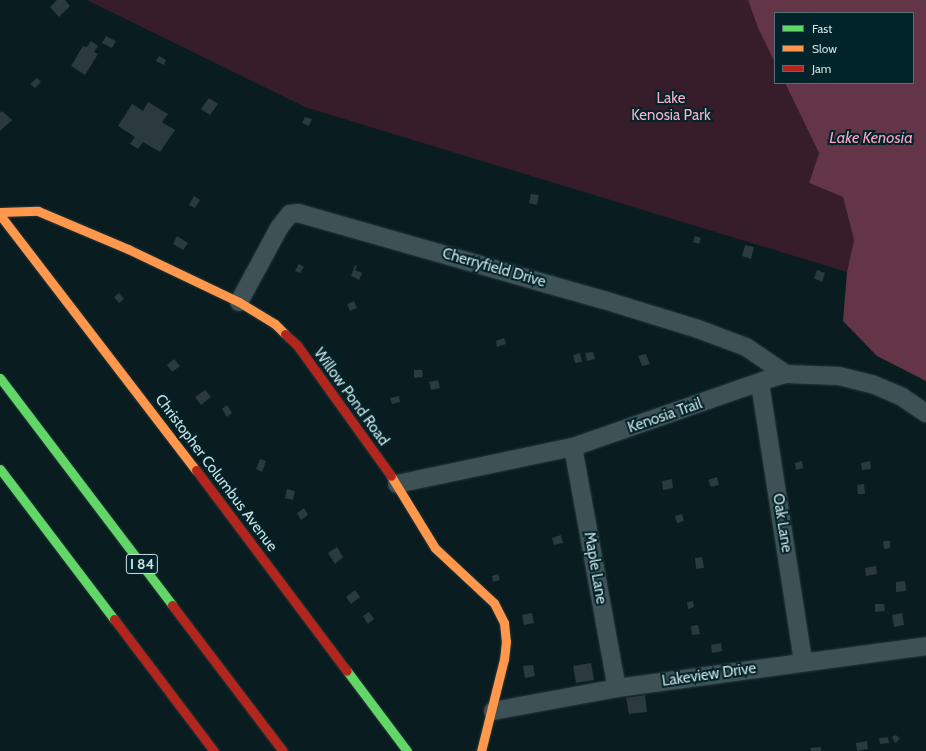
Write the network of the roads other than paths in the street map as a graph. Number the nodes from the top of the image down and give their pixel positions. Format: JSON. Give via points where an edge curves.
{"nodes":[{"id":1,"x":0,"y":213,"type":"edge"},
{"id":2,"x":238,"y":302,"type":"junction"},
{"id":3,"x":786,"y":374,"type":"junction"},
{"id":4,"x":0,"y":378,"type":"edge"},
{"id":5,"x":760,"y":383,"type":"junction"},
{"id":6,"x":926,"y":413,"type":"edge"},
{"id":7,"x":573,"y":447,"type":"junction"},
{"id":8,"x":0,"y":469,"type":"edge"},
{"id":9,"x":397,"y":484,"type":"junction"},
{"id":10,"x":926,"y":646,"type":"edge"},
{"id":11,"x":803,"y":662,"type":"junction"},
{"id":12,"x":617,"y":688,"type":"junction"},
{"id":13,"x":493,"y":711,"type":"junction"},
{"id":14,"x":214,"y":751,"type":"edge"},
{"id":15,"x":283,"y":751,"type":"edge"},
{"id":16,"x":408,"y":751,"type":"edge"},
{"id":17,"x":481,"y":751,"type":"edge"}],
"edges":[{"from":1,"to":2,"type":"main road","name":"Willow Pond Road","via":[[24,210],[52,216]]},
{"from":1,"to":16,"type":"main road","name":"Christopher Columbus Avenue"},
{"from":2,"to":3,"type":"street","name":"Cherryfield Drive","via":[[278,228],[290,214],[298,213],[698,329],[746,347]]},
{"from":2,"to":9,"type":"main road","name":"Willow Pond Road","via":[[275,324],[297,345]]},
{"from":3,"to":5,"type":"street","name":"Kenosia Trail"},
{"from":3,"to":6,"type":"street","name":"Kenosia Trail","via":[[839,376],[872,384],[902,397]]},
{"from":4,"to":15,"type":"main road","number":"I 84"},
{"from":5,"to":7,"type":"street","name":"Kenosia Trail"},
{"from":5,"to":11,"type":"street","name":"Oak Lane"},
{"from":7,"to":9,"type":"street","name":"Kenosia Trail"},
{"from":7,"to":12,"type":"street","name":"Maple Lane"},
{"from":8,"to":14,"type":"main road"},
{"from":9,"to":13,"type":"main road","name":"Willow Pond Road","via":[[435,548],[494,603],[504,623],[504,660]]},
{"from":10,"to":11,"type":"street","name":"Lakeview Drive"},
{"from":11,"to":12,"type":"street","name":"Lakeview Drive"},
{"from":12,"to":13,"type":"street","name":"Lakeview Drive"},
{"from":13,"to":17,"type":"main road","name":"Willow Pond Road"}]}
